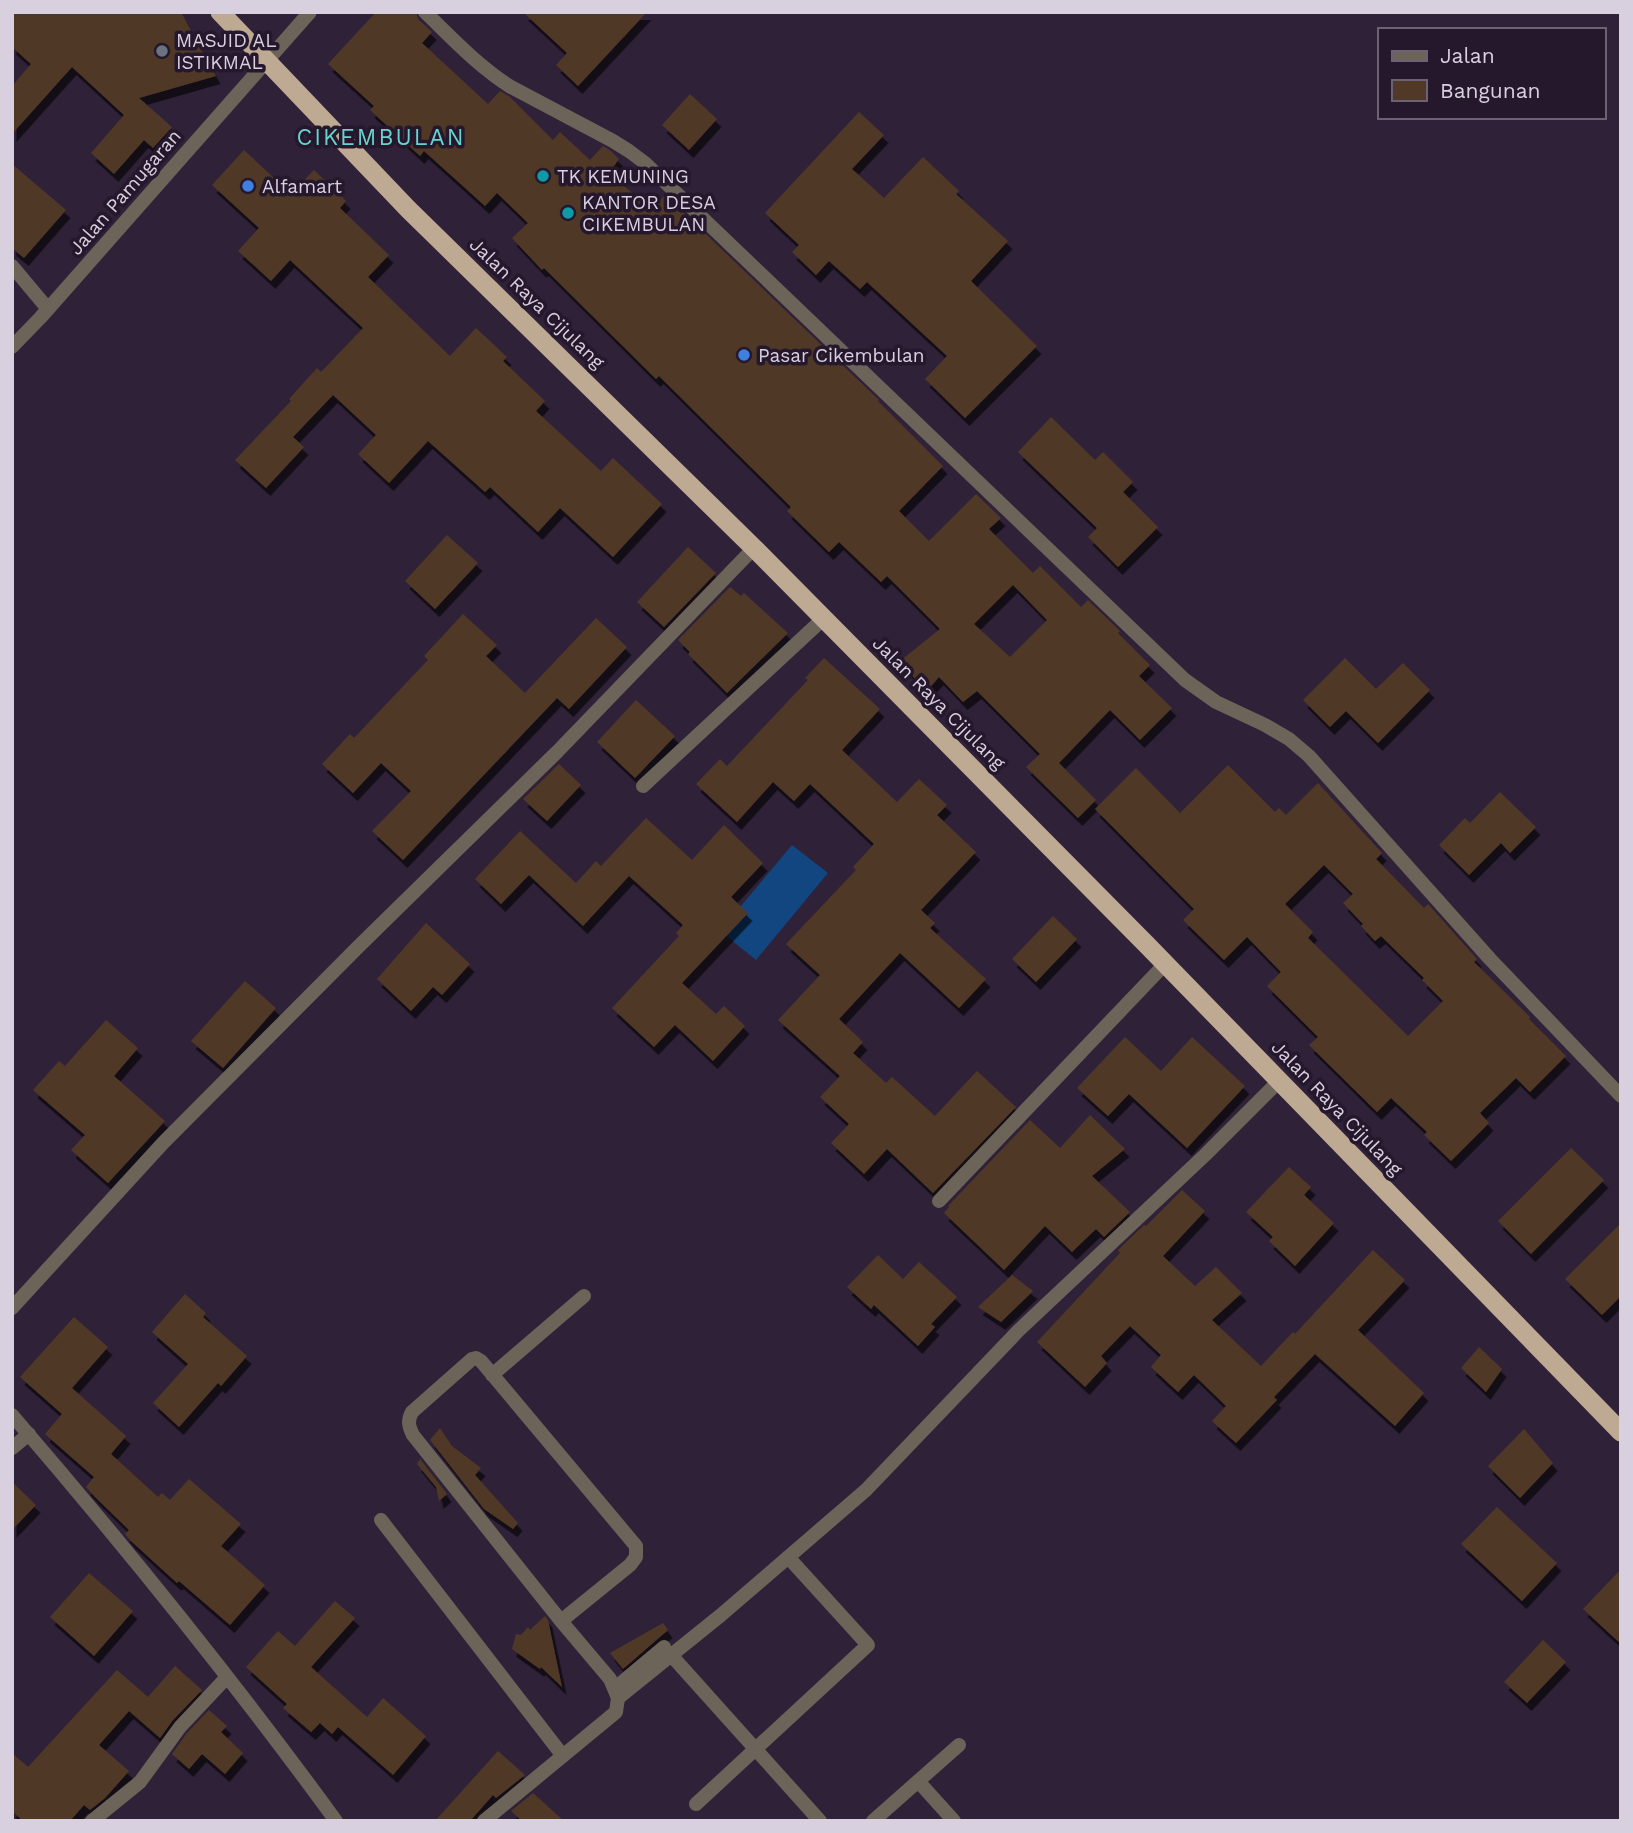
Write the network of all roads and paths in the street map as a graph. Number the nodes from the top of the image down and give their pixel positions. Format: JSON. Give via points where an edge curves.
{"nodes":[{"id":1,"x":220,"y":12,"type":"edge"},
{"id":2,"x":310,"y":12,"type":"edge"},
{"id":3,"x":425,"y":12,"type":"edge"},
{"id":4,"x":266,"y":60,"type":"junction"},
{"id":5,"x":12,"y":266,"type":"edge"},
{"id":6,"x":48,"y":309,"type":"junction"},
{"id":7,"x":12,"y":347,"type":"edge"},
{"id":8,"x":754,"y":548,"type":"junction"},
{"id":9,"x":823,"y":618,"type":"junction"},
{"id":10,"x":643,"y":786,"type":"dead end"},
{"id":11,"x":1165,"y":964,"type":"junction"},
{"id":12,"x":1279,"y":1081,"type":"junction"},
{"id":13,"x":1621,"y":1096,"type":"edge"},
{"id":14,"x":939,"y":1201,"type":"dead end"},
{"id":15,"x":584,"y":1296,"type":"dead end"},
{"id":16,"x":12,"y":1308,"type":"edge"},
{"id":17,"x":492,"y":1375,"type":"junction"},
{"id":18,"x":12,"y":1415,"type":"edge"},
{"id":19,"x":1621,"y":1432,"type":"edge"},
{"id":20,"x":29,"y":1434,"type":"junction"},
{"id":21,"x":12,"y":1448,"type":"edge"},
{"id":22,"x":382,"y":1520,"type":"dead end"},
{"id":23,"x":788,"y":1557,"type":"junction"},
{"id":24,"x":561,"y":1621,"type":"junction"},
{"id":25,"x":667,"y":1651,"type":"junction"},
{"id":26,"x":227,"y":1677,"type":"junction"},
{"id":27,"x":616,"y":1693,"type":"junction"},
{"id":28,"x":958,"y":1745,"type":"dead end"},
{"id":29,"x":755,"y":1749,"type":"junction"},
{"id":30,"x":563,"y":1756,"type":"junction"},
{"id":31,"x":918,"y":1781,"type":"junction"},
{"id":32,"x":696,"y":1804,"type":"dead end"},
{"id":33,"x":92,"y":1821,"type":"edge"},
{"id":34,"x":336,"y":1821,"type":"edge"},
{"id":35,"x":484,"y":1821,"type":"edge"},
{"id":36,"x":820,"y":1821,"type":"edge"},
{"id":37,"x":873,"y":1821,"type":"edge"},
{"id":38,"x":954,"y":1821,"type":"edge"}],
"edges":[{"from":1,"to":4,"type":"highway","name":"Jalan Raya Cijulang"},
{"from":2,"to":4,"type":"street","name":"Jalan Pamugaran"},
{"from":3,"to":13,"type":"street","via":[[481,66],[511,87],[645,163],[1185,680],[1216,702],[1289,739],[1310,756],[1490,959]]},
{"from":4,"to":6,"type":"street","name":"Jalan Pamugaran"},
{"from":4,"to":8,"type":"highway","name":"Jalan Raya Cijulang","via":[[408,209]]},
{"from":5,"to":6,"type":"street"},
{"from":6,"to":7,"type":"street","name":"Jalan Pamugaran"},
{"from":8,"to":9,"type":"highway","name":"Jalan Raya Cijulang"},
{"from":8,"to":16,"type":"street","via":[[557,752],[163,1143]]},
{"from":9,"to":10,"type":"street"},
{"from":9,"to":11,"type":"highway","name":"Jalan Raya Cijulang"},
{"from":11,"to":12,"type":"highway","name":"Jalan Raya Cijulang"},
{"from":11,"to":14,"type":"street"},
{"from":12,"to":19,"type":"highway","name":"Jalan Raya Cijulang"},
{"from":12,"to":23,"type":"street","via":[[1018,1331],[866,1490]]},
{"from":15,"to":17,"type":"street"},
{"from":17,"to":24,"type":"street","via":[[636,1546],[630,1565]]},
{"from":17,"to":24,"type":"street","via":[[481,1361],[472,1359],[412,1412],[408,1422],[413,1435]]},
{"from":18,"to":20,"type":"street"},
{"from":20,"to":21,"type":"street"},
{"from":20,"to":26,"type":"street"},
{"from":22,"to":30,"type":"street"},
{"from":23,"to":25,"type":"street","via":[[721,1615]]},
{"from":23,"to":29,"type":"street","via":[[868,1645]]},
{"from":24,"to":27,"type":"street","via":[[610,1679]]},
{"from":25,"to":27,"type":"street"},
{"from":25,"to":29,"type":"street"},
{"from":26,"to":33,"type":"street","via":[[180,1727],[140,1782]]},
{"from":26,"to":34,"type":"street"},
{"from":27,"to":30,"type":"street","via":[[616,1712]]},
{"from":28,"to":31,"type":"street"},
{"from":29,"to":32,"type":"street"},
{"from":29,"to":36,"type":"street"},
{"from":30,"to":35,"type":"street"},
{"from":31,"to":37,"type":"street"},
{"from":31,"to":38,"type":"street"}]}
